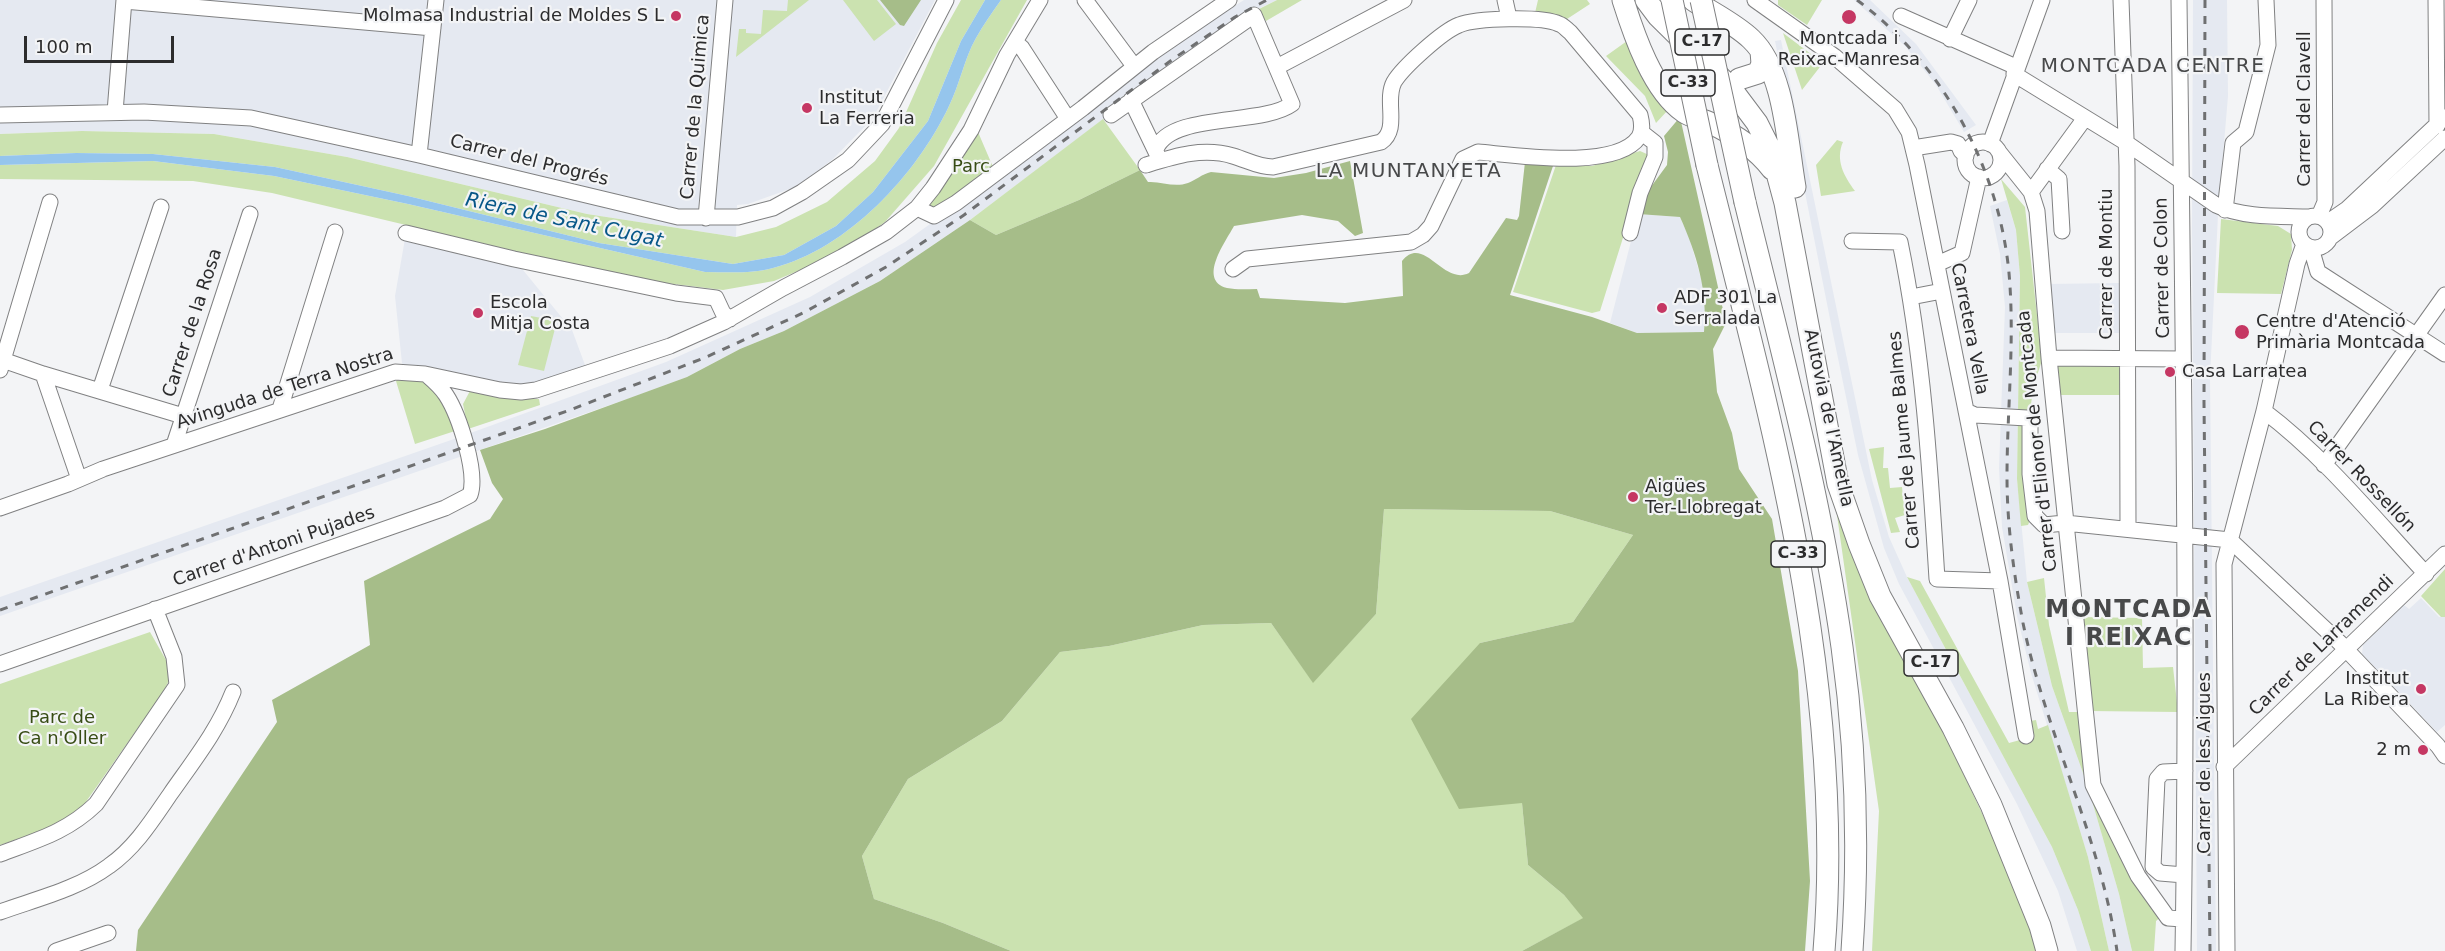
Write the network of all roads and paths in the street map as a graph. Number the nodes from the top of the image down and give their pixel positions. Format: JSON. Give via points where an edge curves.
{"nodes":[{"id":1,"x":124,"y":0,"type":"edge"},
{"id":2,"x":436,"y":0,"type":"edge"},
{"id":3,"x":725,"y":0,"type":"edge"},
{"id":4,"x":946,"y":0,"type":"edge"},
{"id":5,"x":1040,"y":0,"type":"edge"},
{"id":6,"x":1085,"y":0,"type":"edge"},
{"id":7,"x":1229,"y":0,"type":"edge"},
{"id":8,"x":1404,"y":0,"type":"edge"},
{"id":9,"x":1505,"y":0,"type":"edge"},
{"id":10,"x":1623,"y":0,"type":"edge"},
{"id":11,"x":1693,"y":0,"type":"edge"},
{"id":12,"x":1701,"y":0,"type":"edge"},
{"id":13,"x":1755,"y":0,"type":"edge"},
{"id":14,"x":1969,"y":0,"type":"edge"},
{"id":15,"x":2042,"y":0,"type":"edge"},
{"id":16,"x":2121,"y":0,"type":"edge"},
{"id":17,"x":2179,"y":0,"type":"edge"},
{"id":18,"x":2266,"y":0,"type":"edge"},
{"id":19,"x":2324,"y":0,"type":"edge"},
{"id":20,"x":2436,"y":0,"type":"edge"},
{"id":21,"x":1661,"y":4,"type":"edge"},
{"id":22,"x":1901,"y":16,"type":"dead end"},
{"id":23,"x":1509,"y":18,"type":"junction"},
{"id":24,"x":433,"y":28,"type":"junction"},
{"id":25,"x":1950,"y":39,"type":"junction"},
{"id":26,"x":1015,"y":42,"type":"junction"},
{"id":27,"x":1761,"y":51,"type":"junction"},
{"id":28,"x":1701,"y":60,"type":"junction"},
{"id":29,"x":1134,"y":66,"type":"junction"},
{"id":30,"x":1277,"y":67,"type":"junction"},
{"id":31,"x":2015,"y":70,"type":"junction"},
{"id":32,"x":1739,"y":79,"type":"junction"},
{"id":33,"x":1657,"y":80,"type":"junction"},
{"id":34,"x":1131,"y":100,"type":"junction"},
{"id":35,"x":116,"y":112,"type":"junction"},
{"id":36,"x":0,"y":115,"type":"edge"},
{"id":37,"x":1111,"y":115,"type":"dead end"},
{"id":38,"x":1068,"y":118,"type":"junction"},
{"id":39,"x":2085,"y":118,"type":"junction"},
{"id":40,"x":2442,"y":127,"type":"edge"},
{"id":41,"x":1641,"y":132,"type":"junction"},
{"id":42,"x":2125,"y":142,"type":"junction"},
{"id":43,"x":1913,"y":148,"type":"junction"},
{"id":44,"x":1995,"y":148,"type":"junction"},
{"id":45,"x":419,"y":154,"type":"junction"},
{"id":46,"x":1160,"y":154,"type":"junction"},
{"id":47,"x":1966,"y":156,"type":"junction"},
{"id":48,"x":1146,"y":165,"type":"dead end"},
{"id":49,"x":2047,"y":169,"type":"junction"},
{"id":50,"x":1979,"y":177,"type":"junction"},
{"id":51,"x":2181,"y":180,"type":"junction"},
{"id":52,"x":1787,"y":183,"type":"junction"},
{"id":53,"x":2031,"y":192,"type":"junction"},
{"id":54,"x":50,"y":202,"type":"dead end"},
{"id":55,"x":161,"y":207,"type":"dead end"},
{"id":56,"x":917,"y":208,"type":"junction"},
{"id":57,"x":2225,"y":210,"type":"junction"},
{"id":58,"x":250,"y":214,"type":"dead end"},
{"id":59,"x":2270,"y":215,"type":"junction"},
{"id":60,"x":706,"y":218,"type":"junction"},
{"id":61,"x":2322,"y":223,"type":"junction"},
{"id":62,"x":2062,"y":231,"type":"dead end"},
{"id":63,"x":335,"y":232,"type":"dead end"},
{"id":64,"x":406,"y":233,"type":"dead end"},
{"id":65,"x":1630,"y":233,"type":"dead end"},
{"id":66,"x":1852,"y":241,"type":"dead end"},
{"id":67,"x":2305,"y":243,"type":"junction"},
{"id":68,"x":1937,"y":264,"type":"junction"},
{"id":69,"x":1233,"y":269,"type":"dead end"},
{"id":70,"x":1942,"y":291,"type":"junction"},
{"id":71,"x":2445,"y":295,"type":"edge"},
{"id":72,"x":1911,"y":297,"type":"junction"},
{"id":73,"x":730,"y":319,"type":"junction"},
{"id":74,"x":2416,"y":337,"type":"junction"},
{"id":75,"x":2445,"y":354,"type":"edge"},
{"id":76,"x":2049,"y":358,"type":"junction"},
{"id":77,"x":2127,"y":358,"type":"junction"},
{"id":78,"x":2183,"y":359,"type":"junction"},
{"id":79,"x":1,"y":364,"type":"edge"},
{"id":80,"x":43,"y":374,"type":"junction"},
{"id":81,"x":425,"y":374,"type":"junction"},
{"id":82,"x":469,"y":385,"type":"junction"},
{"id":83,"x":100,"y":390,"type":"junction"},
{"id":84,"x":451,"y":405,"type":"junction"},
{"id":85,"x":280,"y":409,"type":"junction"},
{"id":86,"x":1966,"y":411,"type":"junction"},
{"id":87,"x":2264,"y":411,"type":"junction"},
{"id":88,"x":183,"y":416,"type":"junction"},
{"id":89,"x":174,"y":445,"type":"junction"},
{"id":90,"x":2325,"y":465,"type":"junction"},
{"id":91,"x":78,"y":479,"type":"junction"},
{"id":92,"x":0,"y":508,"type":"edge"},
{"id":93,"x":2066,"y":523,"type":"junction"},
{"id":94,"x":2128,"y":528,"type":"junction"},
{"id":95,"x":2185,"y":535,"type":"junction"},
{"id":96,"x":2230,"y":540,"type":"junction"},
{"id":97,"x":2445,"y":554,"type":"edge"},
{"id":98,"x":2426,"y":574,"type":"junction"},
{"id":99,"x":2000,"y":581,"type":"junction"},
{"id":100,"x":155,"y":609,"type":"junction"},
{"id":101,"x":2346,"y":651,"type":"junction"},
{"id":102,"x":0,"y":664,"type":"edge"},
{"id":103,"x":233,"y":692,"type":"dead end"},
{"id":104,"x":2026,"y":736,"type":"dead end"},
{"id":105,"x":2443,"y":750,"type":"edge"},
{"id":106,"x":2224,"y":767,"type":"junction"},
{"id":107,"x":2185,"y":771,"type":"junction"},
{"id":108,"x":0,"y":854,"type":"edge"},
{"id":109,"x":2184,"y":875,"type":"junction"},
{"id":110,"x":0,"y":912,"type":"edge"},
{"id":111,"x":2183,"y":919,"type":"junction"},
{"id":112,"x":108,"y":933,"type":"dead end"},
{"id":113,"x":56,"y":951,"type":"edge"},
{"id":114,"x":1824,"y":951,"type":"edge"},
{"id":115,"x":1852,"y":951,"type":"edge"},
{"id":116,"x":2047,"y":951,"type":"edge"},
{"id":117,"x":2060,"y":951,"type":"edge"},
{"id":118,"x":2183,"y":951,"type":"edge"},
{"id":119,"x":2227,"y":951,"type":"edge"}],
"edges":[{"from":1,"to":24,"type":"street"},
{"from":1,"to":35,"type":"street"},
{"from":2,"to":24,"type":"street"},
{"from":3,"to":60,"type":"street","name":"Carrer de la Quimica"},
{"from":4,"to":60,"type":"street","name":"Carrer del Progrés","via":[[882,124],[848,160],[773,208],[738,218]]},
{"from":5,"to":26,"type":"street","name":"Avinguda de Terra Nostra"},
{"from":6,"to":29,"type":"street"},
{"from":7,"to":29,"type":"street"},
{"from":8,"to":30,"type":"street"},
{"from":9,"to":23,"type":"street"},
{"from":10,"to":33,"type":"highway"},
{"from":11,"to":27,"type":"highway","via":[[1744,33]]},
{"from":12,"to":115,"type":"highway","number":"C-33","bridge":true,"via":[[1821,524],[1842,646],[1855,808]]},
{"from":13,"to":43,"type":"street","name":"Carretera Vella","via":[[1834,56],[1895,109],[1909,132]]},
{"from":14,"to":25,"type":"street"},
{"from":15,"to":31,"type":"street"},
{"from":16,"to":42,"type":"street","name":"Carrer de Montiu"},
{"from":17,"to":51,"type":"street","name":"Carrer de Colon"},
{"from":18,"to":57,"type":"street","via":[[2268,45],[2246,132],[2233,143]]},
{"from":19,"to":61,"type":"street","name":"Carrer del Clavell"},
{"from":20,"to":40,"type":"street"},
{"from":21,"to":28,"type":"highway","name":"Autovia de l'Ametlla","number":"C-17"},
{"from":21,"to":32,"type":"highway","number":"C-17"},
{"from":21,"to":114,"type":"highway","number":"C-33","bridge":true,"via":[[1707,165],[1779,458],[1811,628],[1828,812]]},
{"from":22,"to":25,"type":"street"},
{"from":23,"to":41,"type":"street","via":[[1558,23],[1570,32],[1640,115]]},
{"from":23,"to":46,"type":"street","via":[[1469,22],[1442,34],[1394,84],[1390,130],[1381,142],[1273,167],[1209,152]]},
{"from":24,"to":45,"type":"street"},
{"from":25,"to":31,"type":"street"},
{"from":26,"to":38,"type":"street"},
{"from":26,"to":56,"type":"street","name":"Avinguda de Terra Nostra","via":[[971,130]]},
{"from":27,"to":32,"type":"highway","via":[[1758,73]]},
{"from":27,"to":52,"type":"highway","via":[[1771,67],[1779,97]]},
{"from":28,"to":33,"type":"highway","via":[[1704,80],[1694,90],[1673,91]]},
{"from":28,"to":52,"type":"highway","name":"Autovia de l'Ametlla","number":"C-17","via":[[1730,87],[1757,123]]},
{"from":29,"to":38,"type":"street"},
{"from":30,"to":34,"type":"street","via":[[1254,15]]},
{"from":30,"to":46,"type":"street","via":[[1292,104],[1258,116],[1190,127],[1160,141]]},
{"from":31,"to":39,"type":"street"},
{"from":31,"to":44,"type":"street"},
{"from":32,"to":52,"type":"highway","name":"Autovia de l'Ametlla","number":"C-17","via":[[1783,152]]},
{"from":33,"to":52,"type":"highway","via":[[1681,110],[1748,145]]},
{"from":34,"to":37,"type":"street"},
{"from":34,"to":46,"type":"street"},
{"from":35,"to":36,"type":"street","name":"Carrer del Progrés"},
{"from":35,"to":45,"type":"street","name":"Carrer del Progrés","via":[[251,118]]},
{"from":38,"to":56,"type":"street","via":[[934,216]]},
{"from":39,"to":42,"type":"street"},
{"from":39,"to":49,"type":"street"},
{"from":40,"to":61,"type":"street","via":[[2343,212]]},
{"from":41,"to":65,"type":"street","via":[[1655,143],[1655,157]]},
{"from":41,"to":69,"type":"street","via":[[1628,147],[1603,156],[1575,159],[1469,154],[1431,226],[1411,242],[1247,259]]},
{"from":42,"to":51,"type":"street"},
{"from":42,"to":77,"type":"street","name":"Carrer de Montiu"},
{"from":43,"to":47,"type":"street","via":[[1951,142],[1958,144]]},
{"from":43,"to":68,"type":"street","name":"Carretera Vella"},
{"from":44,"to":47,"type":"street","via":[[1976,144]]},
{"from":44,"to":50,"type":"street","via":[[2001,163],[1999,169],[1990,176]]},
{"from":44,"to":53,"type":"street","name":"Carrer d'Elionor de Montcada"},
{"from":45,"to":60,"type":"street","name":"Carrer del Progrés","via":[[678,217]]},
{"from":46,"to":48,"type":"street"},
{"from":47,"to":50,"type":"street","via":[[1970,171]]},
{"from":49,"to":53,"type":"street"},
{"from":49,"to":62,"type":"street","via":[[2059,179]]},
{"from":50,"to":68,"type":"street","via":[[1962,253]]},
{"from":51,"to":57,"type":"street"},
{"from":51,"to":78,"type":"street","name":"Carrer de Colon"},
{"from":52,"to":116,"type":"highway","name":"Autovia de l'Ametlla","number":"C-17","via":[[1838,484],[1880,596],[1991,805]]},
{"from":52,"to":117,"type":"highway","name":"Autovia de l'Ametlla","number":"C-17","via":[[1850,475],[1873,547],[1891,592],[1993,781]]},
{"from":53,"to":76,"type":"street","name":"Carrer d'Elionor de Montcada","via":[[2037,211]]},
{"from":54,"to":79,"type":"street"},
{"from":55,"to":83,"type":"street"},
{"from":56,"to":73,"type":"street","name":"Avinguda de Terra Nostra","via":[[879,236]]},
{"from":57,"to":59,"type":"street"},
{"from":58,"to":88,"type":"street","name":"Carrer de la Rosa"},
{"from":59,"to":61,"type":"street"},
{"from":59,"to":67,"type":"street","via":[[2289,225]]},
{"from":61,"to":67,"type":"street","name":"Carrer del Clavell","via":[[2299,228]]},
{"from":61,"to":67,"type":"street","via":[[2322,247]]},
{"from":63,"to":85,"type":"street"},
{"from":64,"to":73,"type":"street","via":[[676,293],[716,298]]},
{"from":66,"to":72,"type":"street","name":"Carrer de Jaume Balmes","via":[[1900,243]]},
{"from":67,"to":74,"type":"street","via":[[2318,272]]},
{"from":67,"to":87,"type":"street","name":"Carrer del Clavell"},
{"from":68,"to":70,"type":"street","name":"Carretera Vella"},
{"from":70,"to":72,"type":"street"},
{"from":70,"to":86,"type":"street","name":"Carretera Vella"},
{"from":71,"to":74,"type":"street"},
{"from":72,"to":99,"type":"street","name":"Carrer de Jaume Balmes","via":[[1928,433],[1937,579]]},
{"from":73,"to":82,"type":"street","name":"Avinguda de Terra Nostra","via":[[670,346],[529,392]]},
{"from":74,"to":75,"type":"street"},
{"from":74,"to":90,"type":"street"},
{"from":76,"to":77,"type":"street"},
{"from":76,"to":93,"type":"street","name":"Carrer d'Elionor de Montcada"},
{"from":77,"to":78,"type":"street"},
{"from":77,"to":94,"type":"street","name":"Carrer de Montiu"},
{"from":78,"to":95,"type":"street","name":"Carrer de Colon"},
{"from":79,"to":80,"type":"street"},
{"from":80,"to":83,"type":"street"},
{"from":80,"to":91,"type":"street"},
{"from":81,"to":82,"type":"street","name":"Avinguda de Terra Nostra"},
{"from":81,"to":84,"type":"street","name":"Carrer d'Antoni Pujades","via":[[439,386]]},
{"from":81,"to":85,"type":"street","name":"Avinguda de Terra Nostra","via":[[395,372]]},
{"from":82,"to":84,"type":"street","via":[[453,397]]},
{"from":83,"to":88,"type":"street"},
{"from":84,"to":100,"type":"street","name":"Carrer d'Antoni Pujades","via":[[472,470],[470,495],[445,508]]},
{"from":85,"to":89,"type":"street","name":"Avinguda de Terra Nostra"},
{"from":86,"to":93,"type":"street","via":[[2027,418],[2035,516],[2044,525]]},
{"from":86,"to":99,"type":"street","name":"Carretera Vella"},
{"from":87,"to":90,"type":"street","name":"Carrer Rossellón"},
{"from":87,"to":96,"type":"street","name":"Carrer de les Aigues"},
{"from":88,"to":89,"type":"street","name":"Carrer de la Rosa"},
{"from":89,"to":91,"type":"street","name":"Avinguda de Terra Nostra"},
{"from":90,"to":98,"type":"street","name":"Carrer Rossellón"},
{"from":91,"to":92,"type":"street","name":"Avinguda de Terra Nostra"},
{"from":93,"to":94,"type":"street"},
{"from":93,"to":111,"type":"street","name":"Carrer d'Elionor de Montcada","via":[[2093,786],[2138,876],[2168,918]]},
{"from":94,"to":95,"type":"street"},
{"from":95,"to":96,"type":"street"},
{"from":95,"to":107,"type":"street","name":"Carrer de Colon"},
{"from":96,"to":101,"type":"street"},
{"from":96,"to":106,"type":"street","name":"Carrer de les Aigues","via":[[2224,564]]},
{"from":97,"to":98,"type":"street","name":"Carrer de Larramendi"},
{"from":98,"to":101,"type":"street","name":"Carrer de Larramendi"},
{"from":99,"to":104,"type":"street","name":"Carretera Vella"},
{"from":100,"to":102,"type":"street","name":"Carrer d'Antoni Pujades"},
{"from":100,"to":108,"type":"street","via":[[174,657],[177,685],[96,804],[81,819],[57,833]]},
{"from":101,"to":105,"type":"street"},
{"from":101,"to":106,"type":"street","name":"Carrer de Larramendi"},
{"from":103,"to":110,"type":"street","via":[[214,732],[124,854],[78,884]]},
{"from":106,"to":119,"type":"street","name":"Carrer de les Aigues"},
{"from":107,"to":109,"type":"street","name":"Carrer de Colon"},
{"from":107,"to":109,"type":"street","via":[[2163,772],[2157,779],[2153,867],[2160,873]]},
{"from":109,"to":111,"type":"street","name":"Carrer de Colon"},
{"from":111,"to":118,"type":"street","name":"Carrer de Colon"},
{"from":112,"to":113,"type":"street"}]}
